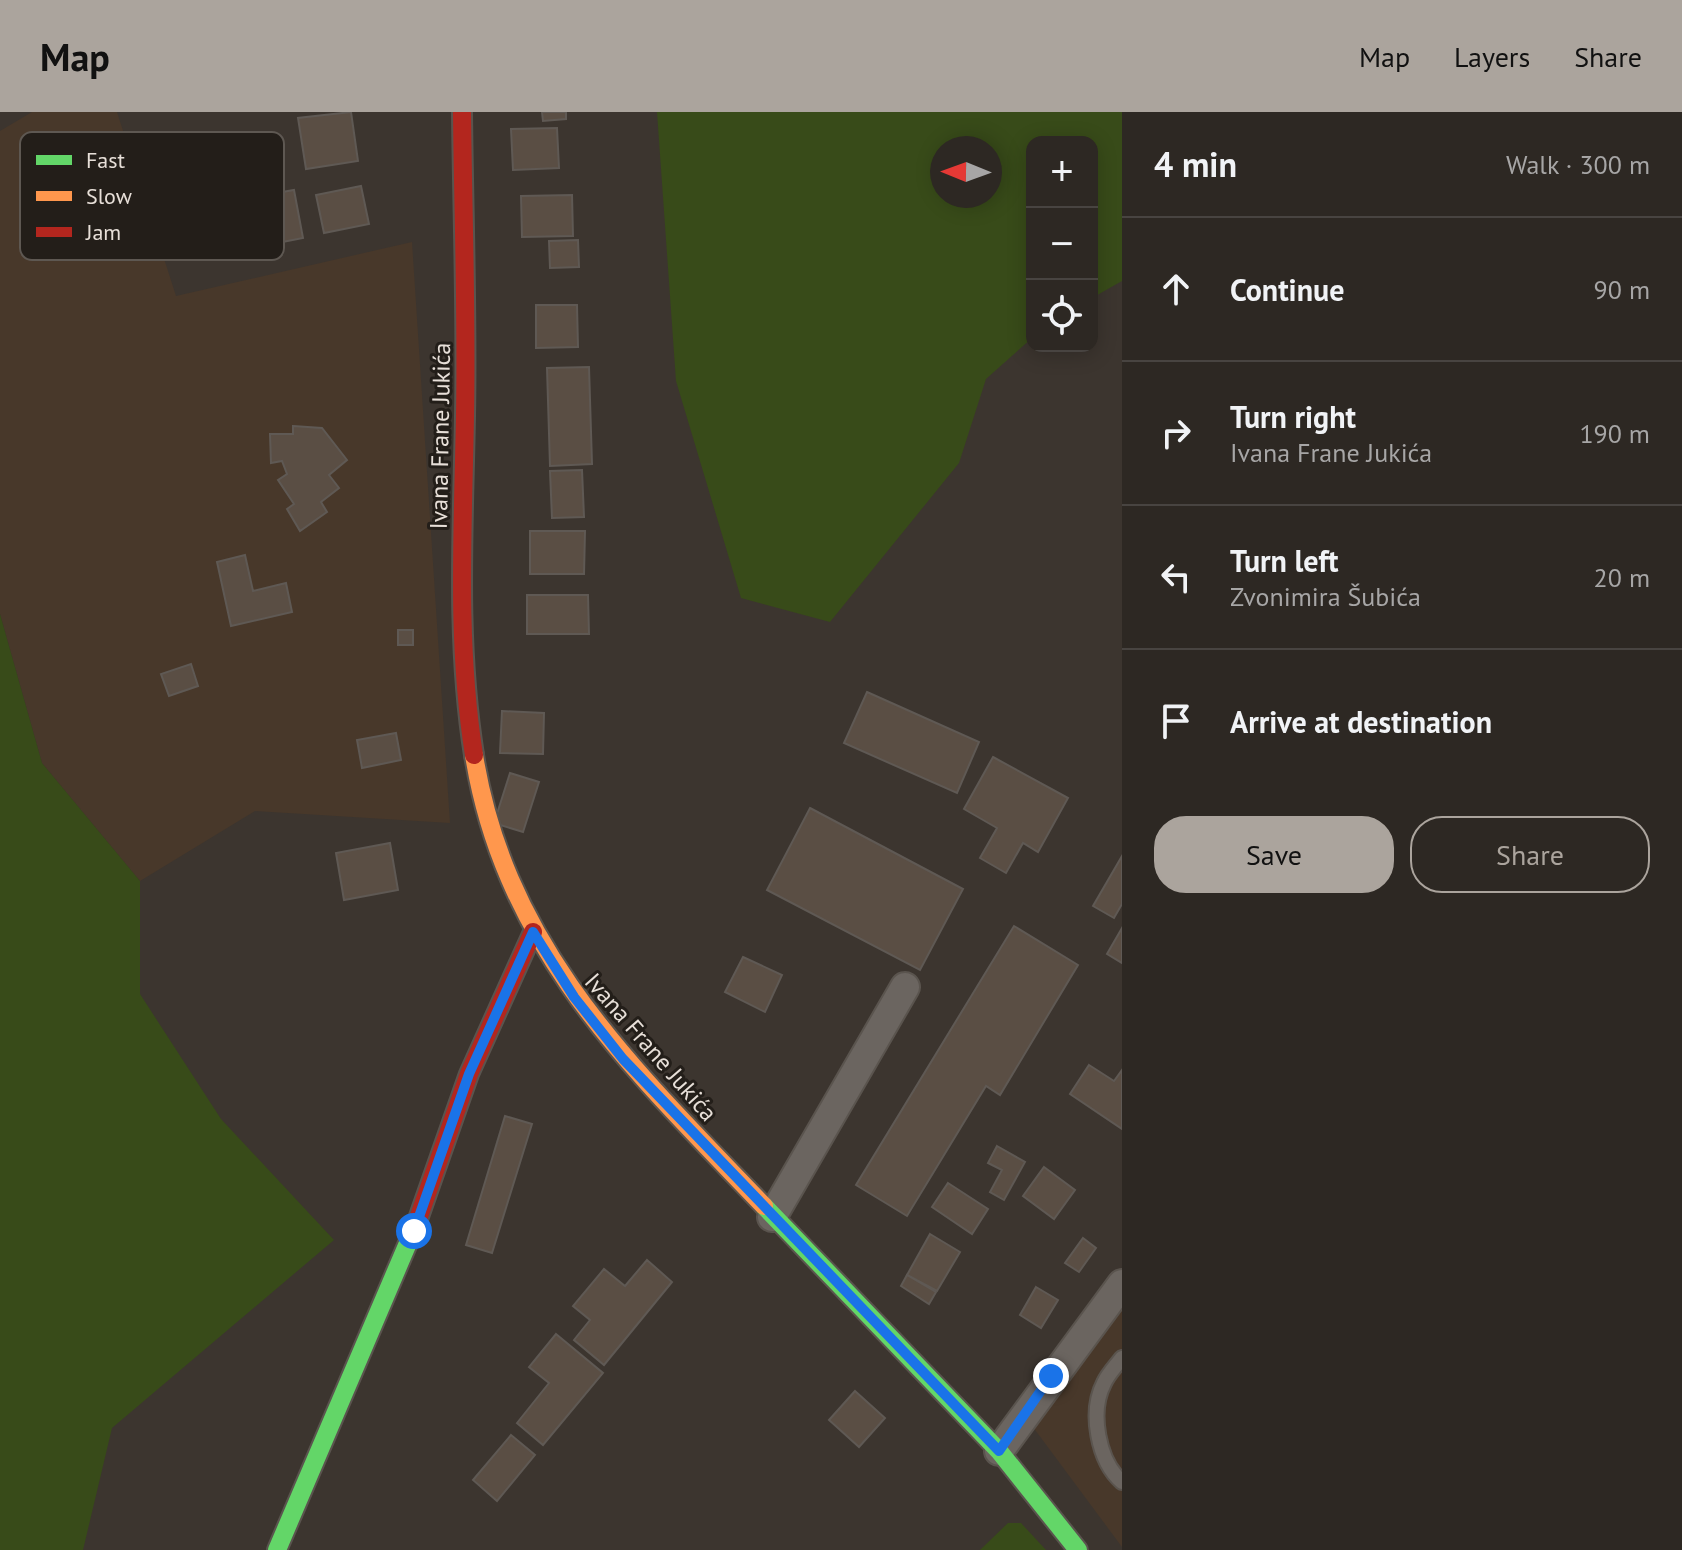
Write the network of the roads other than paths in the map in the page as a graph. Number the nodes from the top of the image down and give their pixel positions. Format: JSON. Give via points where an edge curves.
{"nodes":[{"id":1,"x":462,"y":112,"type":"edge"},
{"id":2,"x":533,"y":932,"type":"junction"},
{"id":3,"x":905,"y":987,"type":"dead end"},
{"id":4,"x":772,"y":1217,"type":"junction"},
{"id":5,"x":1122,"y":1284,"type":"edge"},
{"id":6,"x":1122,"y":1358,"type":"edge"},
{"id":7,"x":999,"y":1451,"type":"junction"},
{"id":8,"x":1122,"y":1482,"type":"edge"},
{"id":9,"x":277,"y":1550,"type":"edge"},
{"id":10,"x":1078,"y":1550,"type":"edge"}],
"edges":[{"from":1,"to":2,"type":"street","name":"Ivana Frane Jukića","via":[[463,660],[474,762],[492,832]]},
{"from":2,"to":4,"type":"street","name":"Ivana Frane Jukića","via":[[574,997],[623,1059]]},
{"from":2,"to":9,"type":"street","via":[[469,1074],[414,1231]]},
{"from":3,"to":4,"type":"street"},
{"from":4,"to":7,"type":"street","name":"Ivana Frane Jukića"},
{"from":5,"to":7,"type":"street"},
{"from":6,"to":8,"type":"lane","via":[[1102,1385],[1097,1432],[1112,1473]]},
{"from":7,"to":10,"type":"street","name":"Ivana Frane Jukića"}]}
